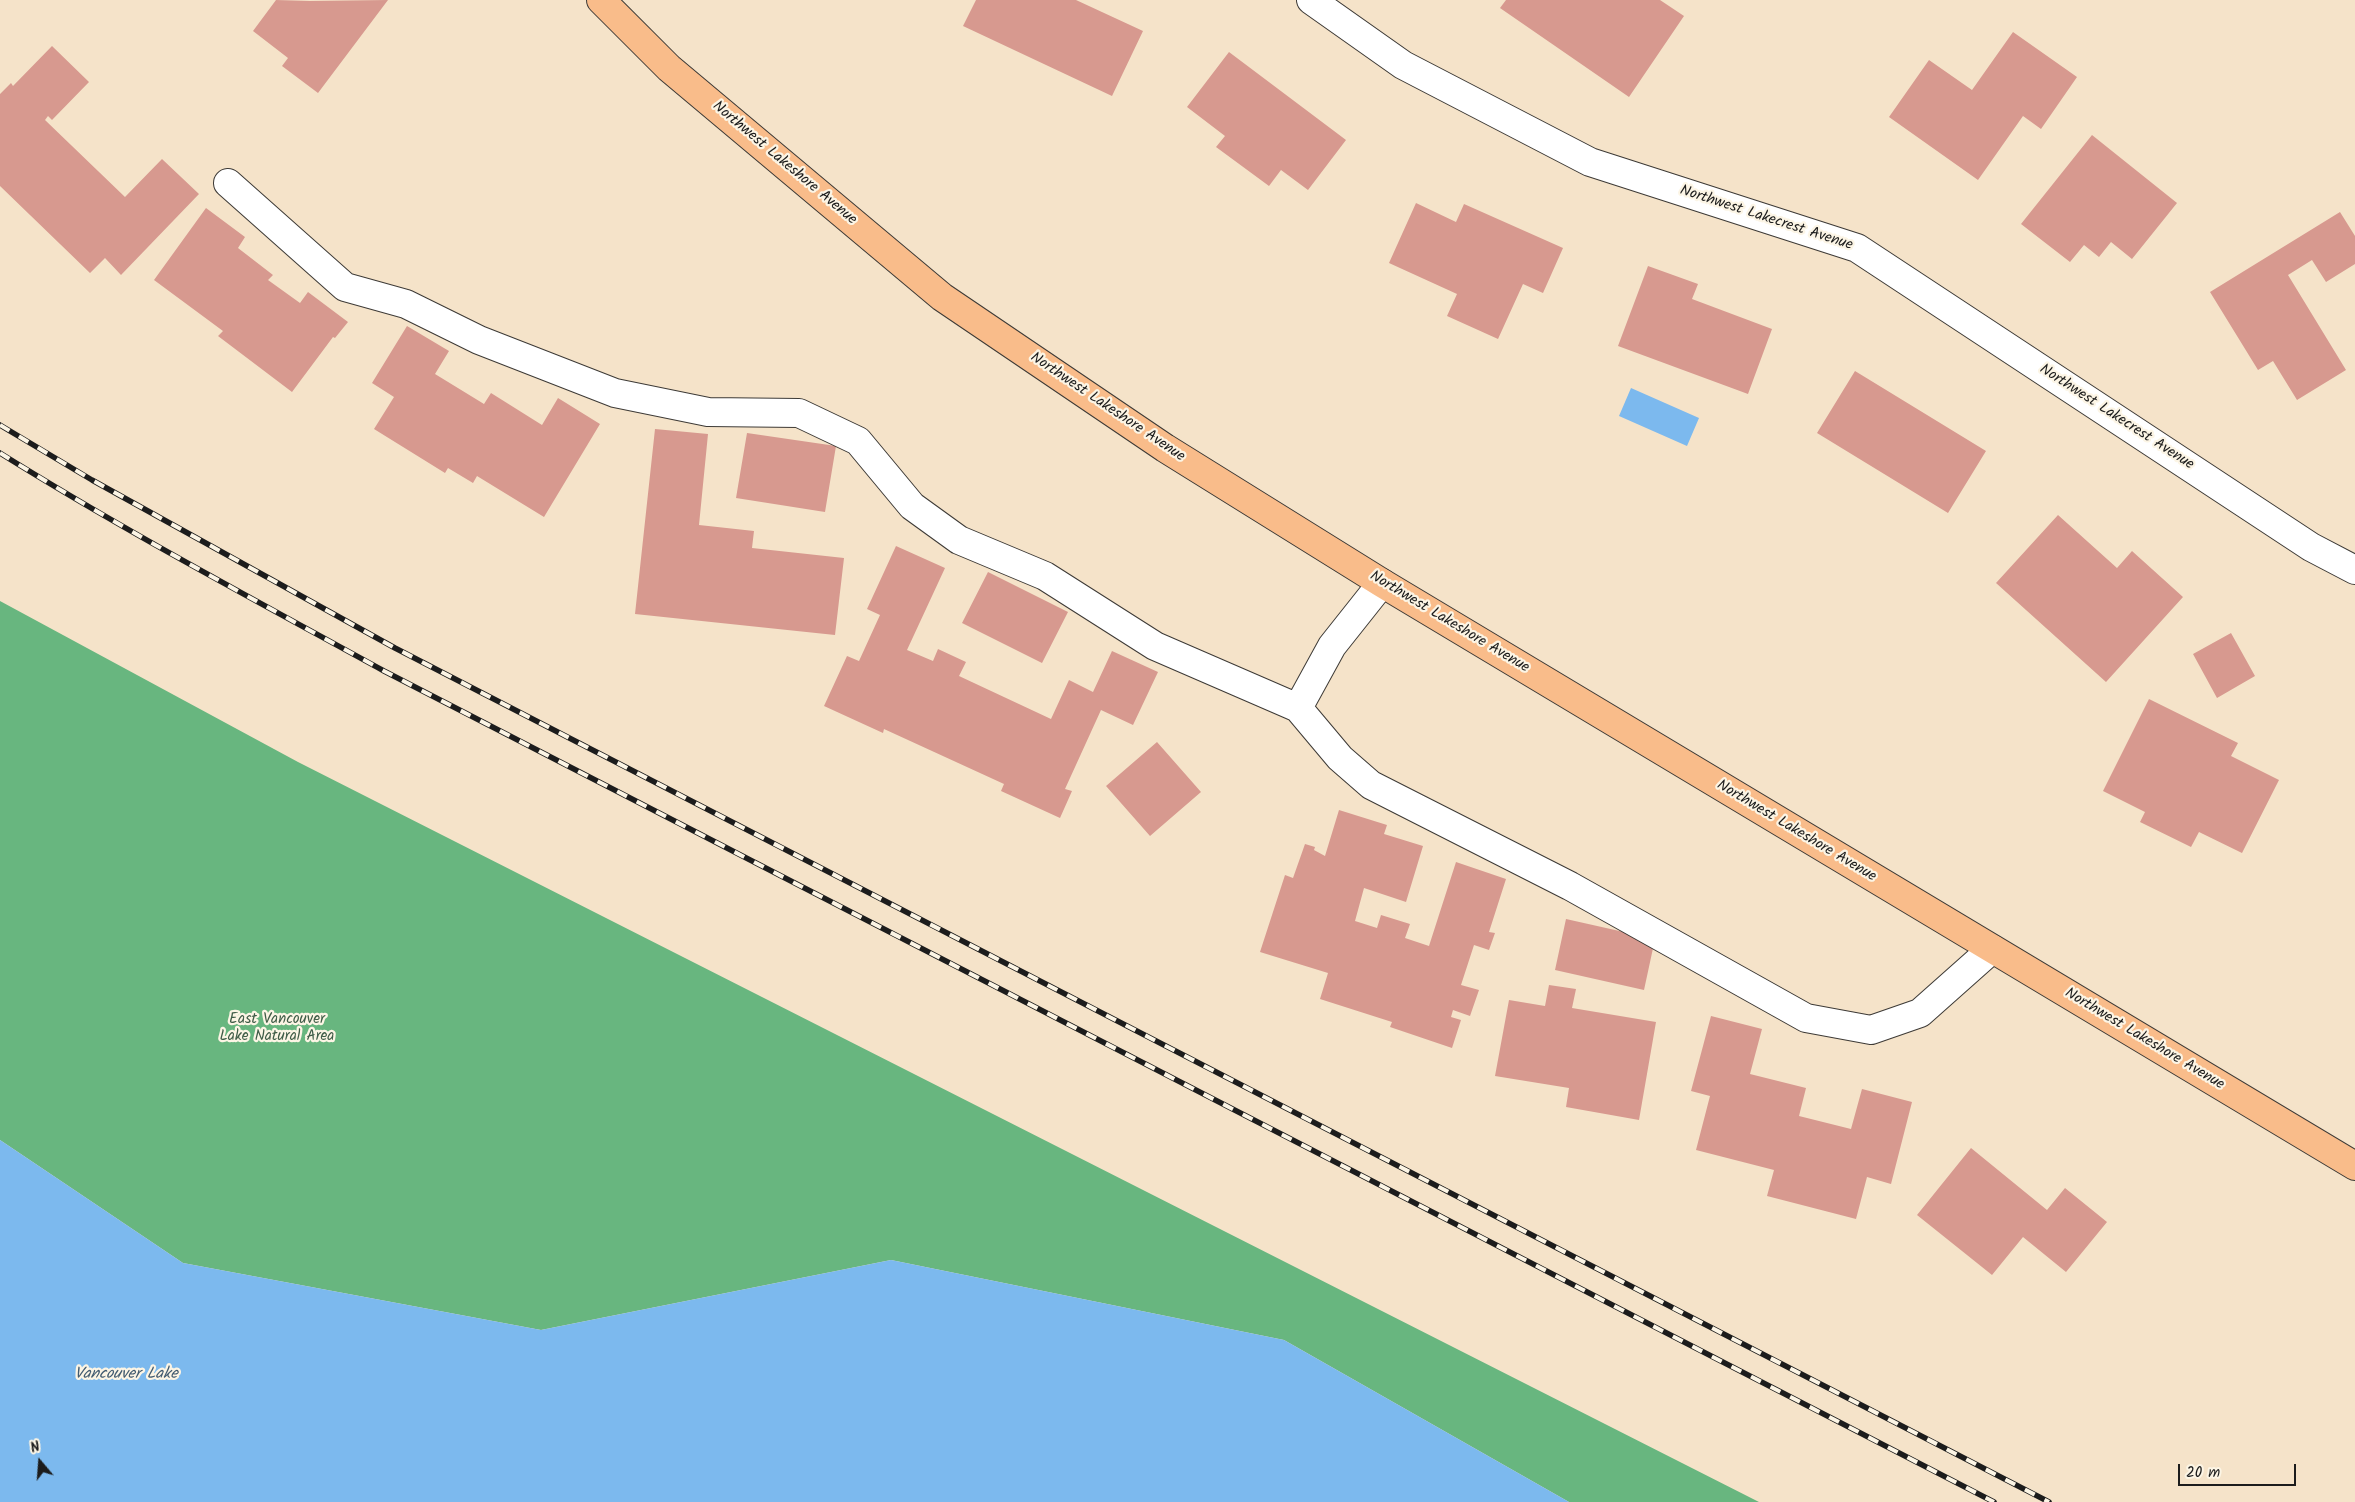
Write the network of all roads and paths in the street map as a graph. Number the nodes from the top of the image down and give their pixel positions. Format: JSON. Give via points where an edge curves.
{"nodes":[{"id":1,"x":601,"y":0,"type":"edge"},
{"id":2,"x":1311,"y":0,"type":"edge"},
{"id":3,"x":228,"y":184,"type":"dead end"},
{"id":4,"x":2355,"y":570,"type":"edge"},
{"id":5,"x":1382,"y":583,"type":"junction"},
{"id":6,"x":1298,"y":708,"type":"junction"},
{"id":7,"x":1992,"y":949,"type":"junction"},
{"id":8,"x":2355,"y":1166,"type":"edge"}],
"edges":[{"from":1,"to":5,"type":"main road","name":"Northwest Lakeshore Avenue","via":[[669,68],[942,297],[1165,448]]},
{"from":2,"to":4,"type":"street","name":"Northwest Lakecrest Avenue","via":[[1403,65],[1590,162],[1857,248],[2311,547]]},
{"from":3,"to":6,"type":"street","via":[[345,287],[406,304],[479,340],[615,392],[708,412],[799,413],[858,441],[912,506],[959,540],[1045,576],[1155,646]]},
{"from":5,"to":6,"type":"street","via":[[1332,646]]},
{"from":5,"to":7,"type":"main road","name":"Northwest Lakeshore Avenue"},
{"from":6,"to":7,"type":"street","via":[[1340,758],[1370,785],[1570,886],[1806,1018],[1871,1030],[1920,1013]]},
{"from":7,"to":8,"type":"main road","name":"Northwest Lakeshore Avenue"}]}
